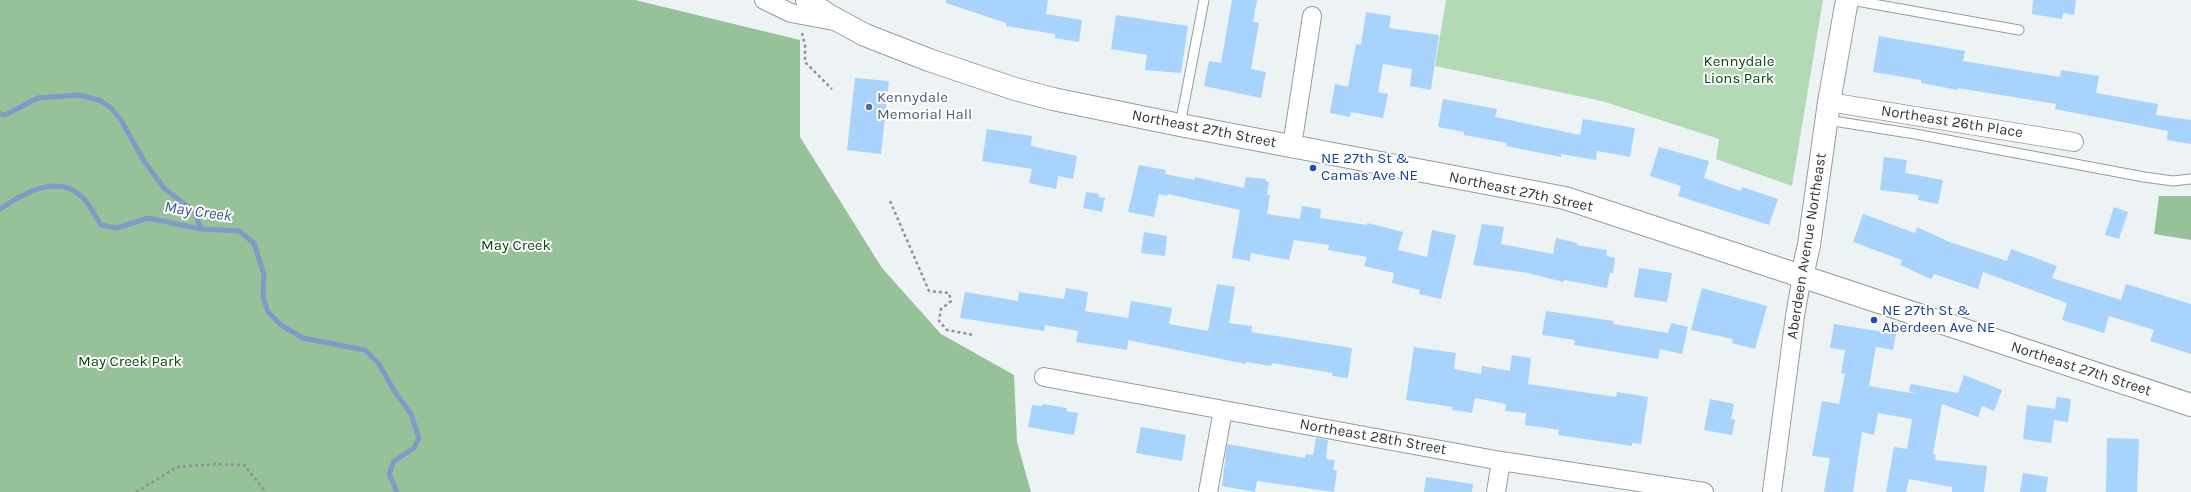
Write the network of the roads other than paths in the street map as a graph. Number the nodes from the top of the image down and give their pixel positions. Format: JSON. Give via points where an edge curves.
{"nodes":[{"id":1,"x":764,"y":0,"type":"edge"},
{"id":2,"x":807,"y":0,"type":"edge"},
{"id":3,"x":1204,"y":0,"type":"edge"},
{"id":4,"x":1847,"y":0,"type":"edge"},
{"id":5,"x":1851,"y":0,"type":"edge"},
{"id":6,"x":1312,"y":16,"type":"dead end"},
{"id":7,"x":841,"y":22,"type":"junction"},
{"id":8,"x":2019,"y":30,"type":"dead end"},
{"id":9,"x":1828,"y":111,"type":"junction"},
{"id":10,"x":1180,"y":125,"type":"junction"},
{"id":11,"x":2074,"y":142,"type":"dead end"},
{"id":12,"x":1292,"y":146,"type":"junction"},
{"id":13,"x":2191,"y":179,"type":"edge"},
{"id":14,"x":1802,"y":276,"type":"junction"},
{"id":15,"x":1044,"y":377,"type":"dead end"},
{"id":16,"x":2191,"y":405,"type":"edge"},
{"id":17,"x":1223,"y":410,"type":"junction"},
{"id":18,"x":1501,"y":460,"type":"junction"},
{"id":19,"x":1208,"y":492,"type":"edge"},
{"id":20,"x":1496,"y":492,"type":"edge"},
{"id":21,"x":1704,"y":492,"type":"edge"},
{"id":22,"x":1772,"y":492,"type":"edge"}],
"edges":[{"from":1,"to":7,"type":"street","name":"Northeast 27th Street","via":[[792,13]]},
{"from":2,"to":7,"type":"street","name":"Northeast 27th Street","via":[[811,5]]},
{"from":3,"to":10,"type":"lane"},
{"from":4,"to":9,"type":"street","name":"Aberdeen Avenue Northeast"},
{"from":5,"to":8,"type":"lane"},
{"from":6,"to":12,"type":"street"},
{"from":7,"to":10,"type":"street","name":"Northeast 27th Street","via":[[865,35],[983,80],[1053,99]]},
{"from":9,"to":11,"type":"street","name":"Northeast 26th Place"},
{"from":9,"to":13,"type":"lane","via":[[1915,134],[2144,177],[2173,181]]},
{"from":9,"to":14,"type":"street","name":"Aberdeen Avenue Northeast","via":[[1809,245]]},
{"from":10,"to":12,"type":"street","name":"Northeast 27th Street"},
{"from":12,"to":14,"type":"street","name":"Northeast 27th Street","via":[[1565,198]]},
{"from":14,"to":16,"type":"street","name":"Northeast 27th Street"},
{"from":14,"to":22,"type":"street","name":"Aberdeen Avenue Northeast"},
{"from":15,"to":17,"type":"street","name":"Northeast 28th Street"},
{"from":17,"to":18,"type":"street","name":"Northeast 28th Street"},
{"from":17,"to":19,"type":"street"},
{"from":18,"to":20,"type":"street"},
{"from":18,"to":21,"type":"street","name":"Northeast 28th Street"}]}
